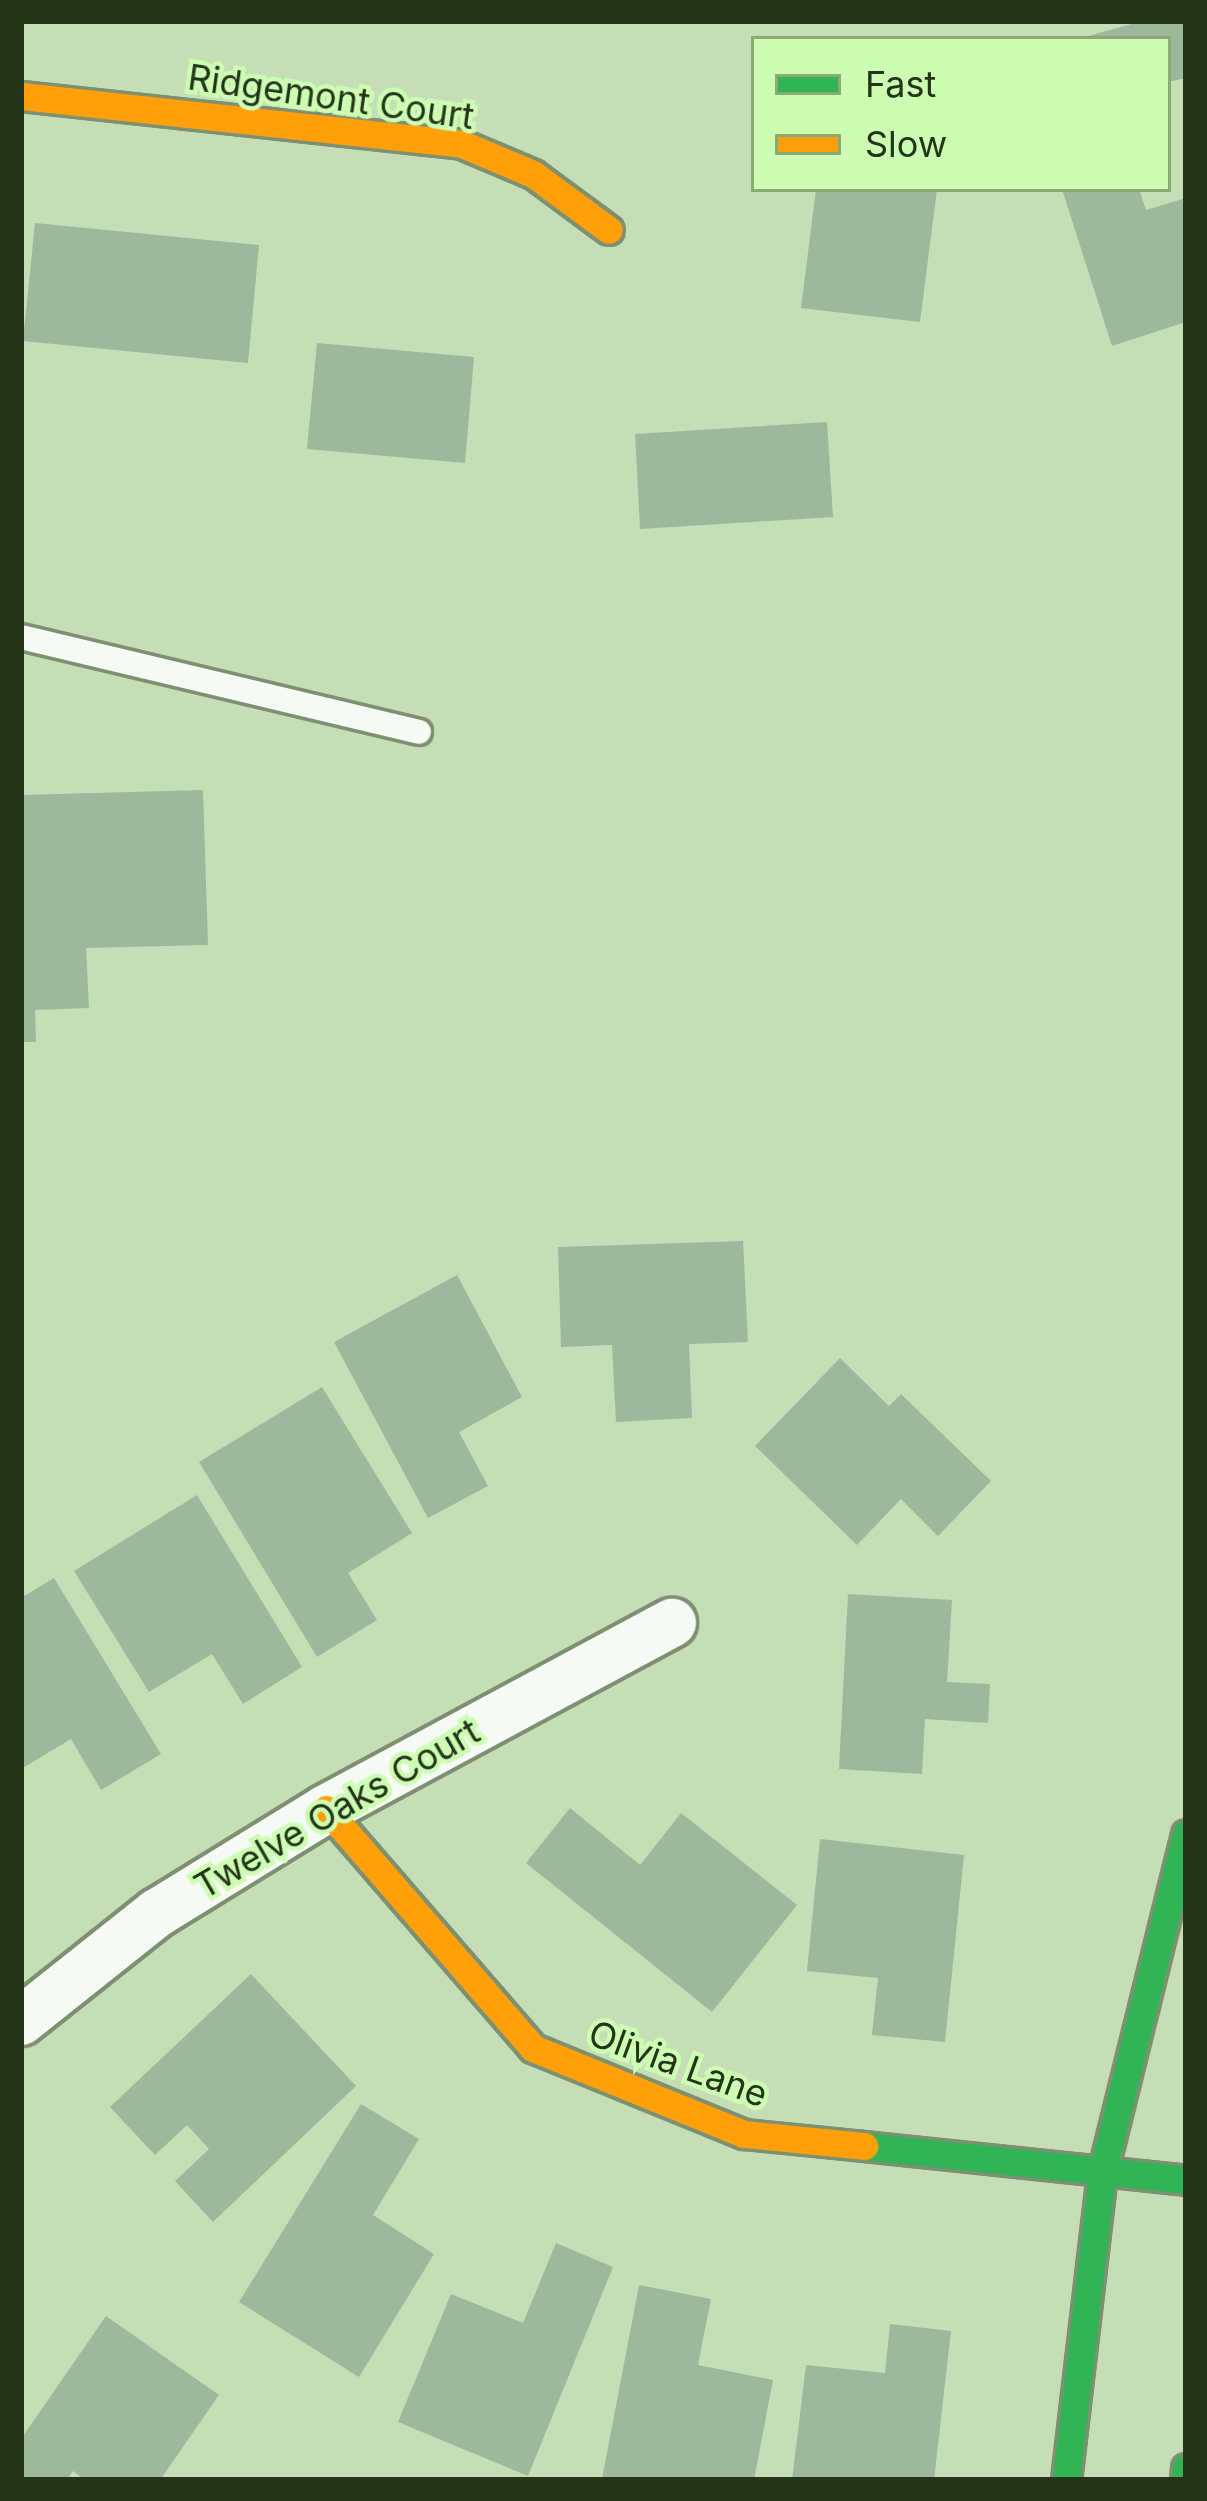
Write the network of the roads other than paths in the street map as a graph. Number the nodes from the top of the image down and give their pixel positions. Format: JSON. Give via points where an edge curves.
{"nodes":[{"id":1,"x":21,"y":96,"type":"edge"},
{"id":2,"x":609,"y":230,"type":"dead end"},
{"id":3,"x":21,"y":637,"type":"edge"},
{"id":4,"x":419,"y":732,"type":"dead end"},
{"id":5,"x":672,"y":1623,"type":"dead end"},
{"id":6,"x":326,"y":1809,"type":"junction"},
{"id":7,"x":1186,"y":1834,"type":"edge"},
{"id":8,"x":21,"y":2021,"type":"edge"},
{"id":9,"x":1102,"y":2174,"type":"junction"},
{"id":10,"x":1186,"y":2180,"type":"edge"},
{"id":11,"x":1186,"y":2468,"type":"edge"},
{"id":12,"x":1066,"y":2480,"type":"edge"},
{"id":13,"x":1185,"y":2480,"type":"edge"}],
"edges":[{"from":1,"to":2,"type":"street","name":"Ridgemont Court","via":[[462,144],[532,175]]},
{"from":3,"to":4,"type":"lane"},
{"from":5,"to":6,"type":"street","name":"Twelve Oaks Court"},
{"from":6,"to":8,"type":"street","name":"Twelve Oaks Court","via":[[157,1913]]},
{"from":6,"to":9,"type":"street","name":"Olivia Lane","via":[[533,2048],[744,2134]]},
{"from":7,"to":9,"type":"street"},
{"from":9,"to":10,"type":"street","name":"Olivia Lane"},
{"from":9,"to":12,"type":"street"},
{"from":11,"to":13,"type":"street"}]}
